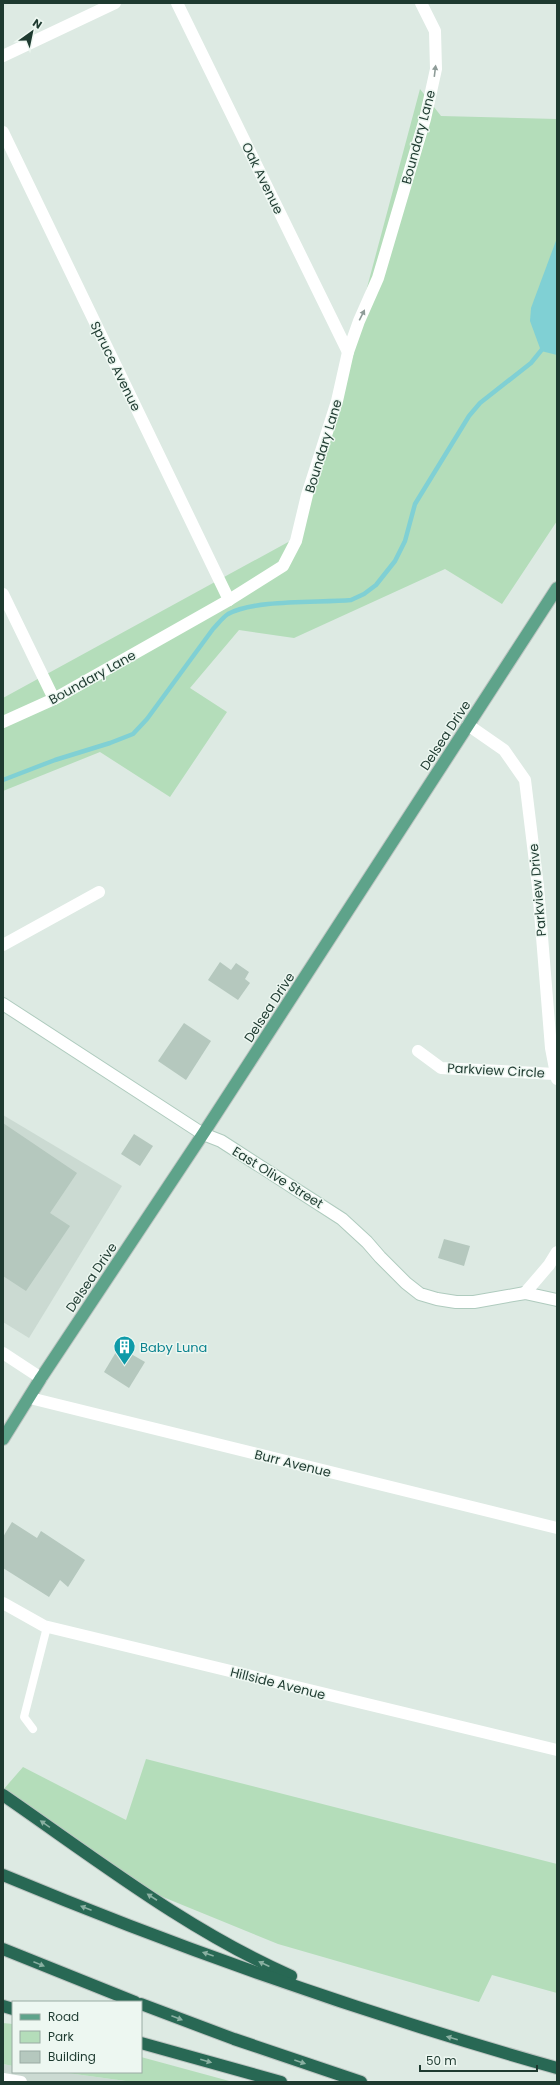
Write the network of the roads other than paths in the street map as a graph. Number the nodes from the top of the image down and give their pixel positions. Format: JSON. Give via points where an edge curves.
{"nodes":[{"id":1,"x":115,"y":3,"type":"edge"},
{"id":2,"x":177,"y":3,"type":"edge"},
{"id":3,"x":421,"y":3,"type":"edge"},
{"id":4,"x":3,"y":56,"type":"edge"},
{"id":5,"x":3,"y":132,"type":"edge"},
{"id":6,"x":348,"y":352,"type":"junction"},
{"id":7,"x":557,"y":588,"type":"edge"},
{"id":8,"x":3,"y":594,"type":"edge"},
{"id":9,"x":230,"y":600,"type":"junction"},
{"id":10,"x":54,"y":699,"type":"junction"},
{"id":11,"x":3,"y":722,"type":"edge"},
{"id":12,"x":468,"y":725,"type":"junction"},
{"id":13,"x":99,"y":892,"type":"dead end"},
{"id":14,"x":3,"y":945,"type":"edge"},
{"id":15,"x":3,"y":1004,"type":"edge"},
{"id":16,"x":418,"y":1051,"type":"dead end"},
{"id":17,"x":556,"y":1076,"type":"edge"},
{"id":18,"x":203,"y":1134,"type":"junction"},
{"id":19,"x":557,"y":1252,"type":"edge"},
{"id":20,"x":524,"y":1293,"type":"junction"},
{"id":21,"x":557,"y":1300,"type":"edge"},
{"id":22,"x":3,"y":1353,"type":"edge"},
{"id":23,"x":41,"y":1378,"type":"junction"},
{"id":24,"x":30,"y":1398,"type":"junction"},
{"id":25,"x":3,"y":1439,"type":"edge"},
{"id":26,"x":557,"y":1528,"type":"edge"},
{"id":27,"x":3,"y":1603,"type":"edge"},
{"id":28,"x":47,"y":1627,"type":"junction"},
{"id":29,"x":33,"y":1728,"type":"dead end"},
{"id":30,"x":557,"y":1750,"type":"edge"},
{"id":31,"x":3,"y":1795,"type":"edge"},
{"id":32,"x":3,"y":1875,"type":"edge"},
{"id":33,"x":3,"y":1949,"type":"edge"},
{"id":34,"x":133,"y":2001,"type":"edge"},
{"id":35,"x":142,"y":2004,"type":"edge"},
{"id":36,"x":416,"y":2027,"type":"junction"},
{"id":37,"x":142,"y":2043,"type":"edge"},
{"id":38,"x":557,"y":2068,"type":"edge"},
{"id":39,"x":3,"y":2079,"type":"edge"},
{"id":40,"x":21,"y":2082,"type":"edge"},
{"id":41,"x":281,"y":2082,"type":"edge"},
{"id":42,"x":361,"y":2082,"type":"edge"}],
"edges":[{"from":1,"to":4,"type":"street"},
{"from":2,"to":6,"type":"street","name":"Oak Avenue"},
{"from":6,"to":3,"type":"street","name":"Boundary Lane","one_way":true,"via":[[378,278],[425,119],[436,69],[435,31]]},
{"from":5,"to":9,"type":"street","name":"Spruce Avenue"},
{"from":6,"to":9,"type":"street","name":"Boundary Lane","via":[[337,400],[296,541],[283,566]]},
{"from":7,"to":12,"type":"main road","name":"Delsea Drive"},
{"from":8,"to":10,"type":"street"},
{"from":9,"to":10,"type":"street","name":"Boundary Lane"},
{"from":10,"to":11,"type":"street","name":"Boundary Lane"},
{"from":12,"to":17,"type":"street","name":"Parkview Drive","via":[[504,750],[525,780]]},
{"from":12,"to":18,"type":"main road","name":"Delsea Drive"},
{"from":13,"to":14,"type":"street"},
{"from":15,"to":18,"type":"street","name":"East Olive Street"},
{"from":16,"to":17,"type":"street","name":"Parkview Circle","via":[[441,1068]]},
{"from":18,"to":20,"type":"street","name":"East Olive Street","via":[[221,1141],[327,1208],[368,1242],[380,1257],[420,1294],[437,1299],[474,1302]]},
{"from":18,"to":23,"type":"main road","name":"Delsea Drive"},
{"from":19,"to":20,"type":"street"},
{"from":20,"to":21,"type":"street","name":"East Olive Street"},
{"from":22,"to":23,"type":"street"},
{"from":23,"to":24,"type":"main road","name":"Delsea Drive"},
{"from":24,"to":25,"type":"main road","name":"Delsea Drive"},
{"from":24,"to":26,"type":"street","name":"Burr Avenue"},
{"from":27,"to":28,"type":"street","name":"Hillside Avenue"},
{"from":28,"to":29,"type":"lane","via":[[24,1717]]},
{"from":28,"to":30,"type":"street","name":"Hillside Avenue"},
{"from":36,"to":31,"type":"highway","one_way":true,"via":[[290,1976],[221,1940],[149,1896]]},
{"from":36,"to":32,"type":"highway","one_way":true,"via":[[161,1938]]},
{"from":33,"to":34,"type":"highway","one_way":true},
{"from":35,"to":42,"type":"highway","one_way":true,"via":[[234,2040]]},
{"from":38,"to":36,"type":"highway","one_way":true},
{"from":37,"to":41,"type":"highway","one_way":true},
{"from":39,"to":40,"type":"street"}]}
